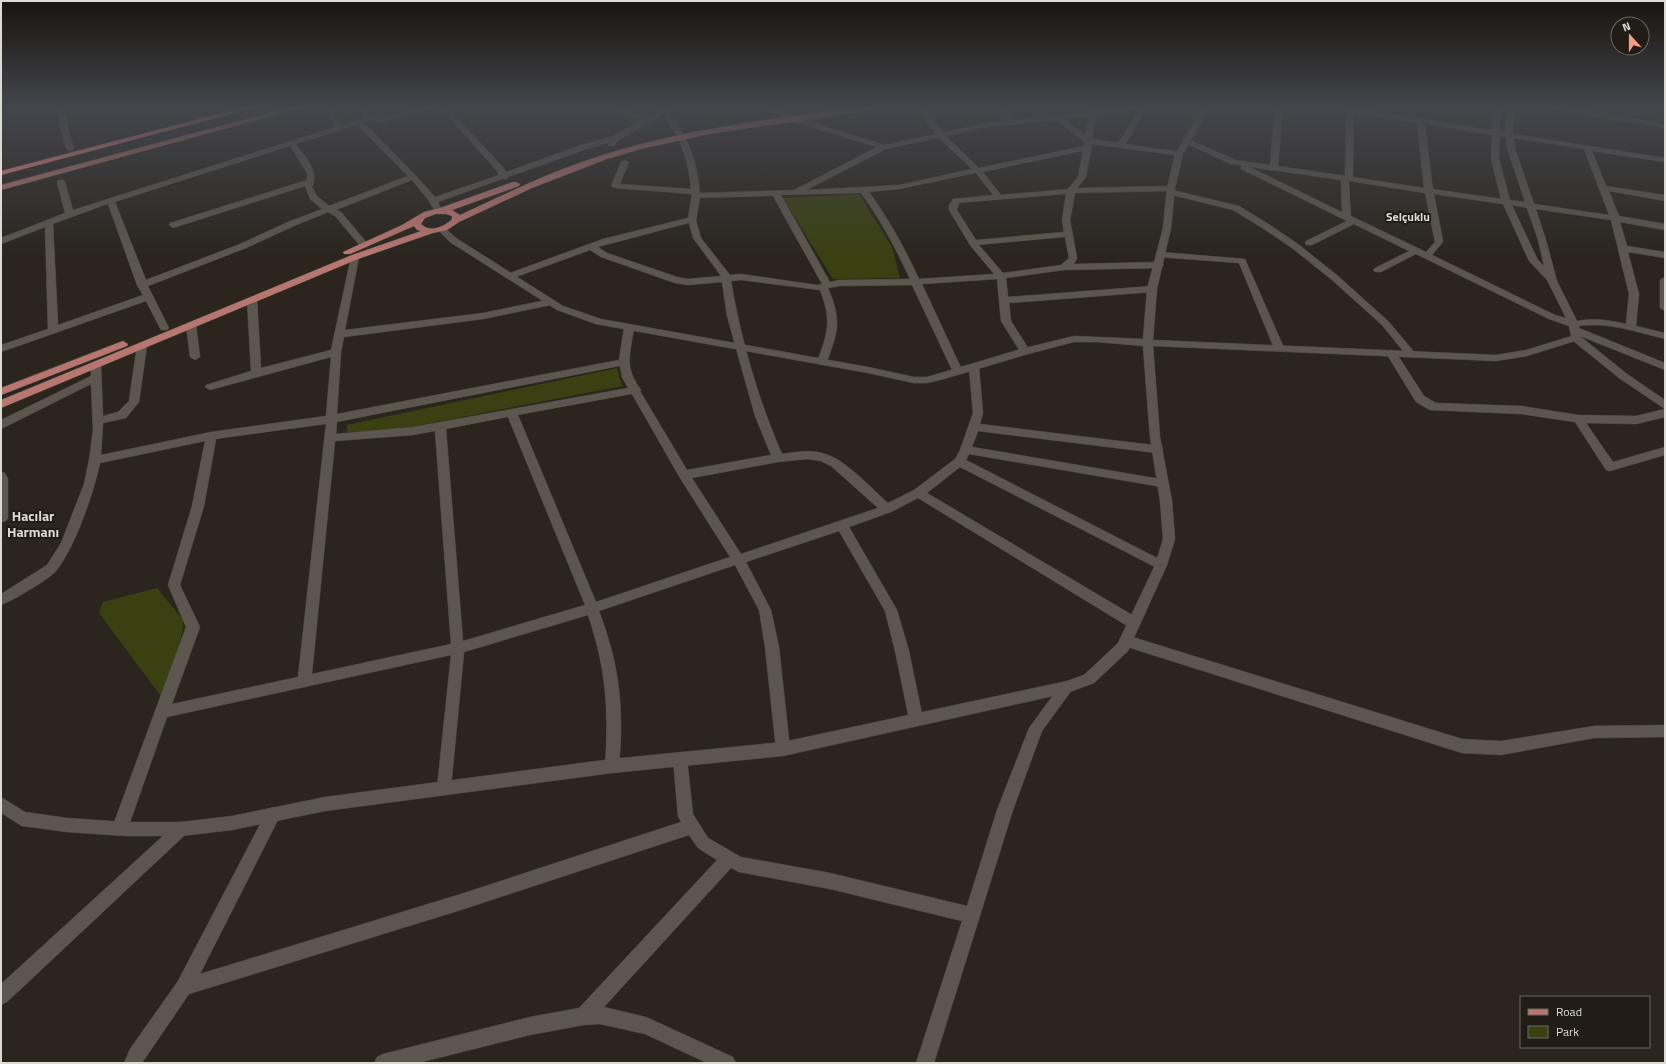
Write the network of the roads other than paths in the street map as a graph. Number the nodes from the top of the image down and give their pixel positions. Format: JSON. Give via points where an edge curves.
{"nodes":[{"id":1,"x":44,"y":156,"type":"edge"},
{"id":2,"x":68,"y":156,"type":"edge"},
{"id":3,"x":99,"y":156,"type":"edge"},
{"id":4,"x":121,"y":156,"type":"edge"},
{"id":5,"x":252,"y":156,"type":"edge"},
{"id":6,"x":300,"y":156,"type":"edge"},
{"id":7,"x":391,"y":156,"type":"edge"},
{"id":8,"x":488,"y":156,"type":"edge"},
{"id":9,"x":561,"y":156,"type":"edge"},
{"id":10,"x":589,"y":156,"type":"edge"},
{"id":11,"x":611,"y":156,"type":"edge"},
{"id":12,"x":689,"y":156,"type":"edge"},
{"id":13,"x":867,"y":156,"type":"edge"},
{"id":14,"x":962,"y":156,"type":"edge"},
{"id":15,"x":1043,"y":156,"type":"edge"},
{"id":16,"x":1086,"y":156,"type":"edge"},
{"id":17,"x":1179,"y":156,"type":"edge"},
{"id":18,"x":1219,"y":156,"type":"edge"},
{"id":19,"x":1275,"y":156,"type":"edge"},
{"id":20,"x":1348,"y":156,"type":"edge"},
{"id":21,"x":1425,"y":156,"type":"edge"},
{"id":22,"x":1495,"y":156,"type":"edge"},
{"id":23,"x":1514,"y":156,"type":"edge"},
{"id":24,"x":1591,"y":156,"type":"edge"},
{"id":25,"x":1639,"y":156,"type":"edge"},
{"id":26,"x":1665,"y":160,"type":"edge"},
{"id":27,"x":625,"y":162,"type":"dead end"},
{"id":28,"x":1234,"y":162,"type":"junction"},
{"id":29,"x":1,"y":167,"type":"edge"},
{"id":30,"x":1274,"y":168,"type":"junction"},
{"id":31,"x":978,"y":171,"type":"junction"},
{"id":32,"x":1,"y":173,"type":"edge"},
{"id":33,"x":412,"y":177,"type":"junction"},
{"id":34,"x":504,"y":177,"type":"junction"},
{"id":35,"x":1347,"y":179,"type":"junction"},
{"id":36,"x":311,"y":181,"type":"junction"},
{"id":37,"x":1,"y":182,"type":"edge"},
{"id":38,"x":61,"y":182,"type":"dead end"},
{"id":39,"x":1,"y":188,"type":"edge"},
{"id":40,"x":1604,"y":188,"type":"junction"},
{"id":41,"x":863,"y":190,"type":"junction"},
{"id":42,"x":1171,"y":190,"type":"junction"},
{"id":43,"x":1071,"y":191,"type":"junction"},
{"id":44,"x":1429,"y":191,"type":"junction"},
{"id":45,"x":794,"y":193,"type":"junction"},
{"id":46,"x":696,"y":194,"type":"junction"},
{"id":47,"x":776,"y":194,"type":"junction"},
{"id":48,"x":999,"y":198,"type":"junction"},
{"id":49,"x":1665,"y":198,"type":"edge"},
{"id":50,"x":110,"y":201,"type":"junction"},
{"id":51,"x":433,"y":201,"type":"junction"},
{"id":52,"x":1506,"y":202,"type":"junction"},
{"id":53,"x":1530,"y":206,"type":"junction"},
{"id":54,"x":328,"y":210,"type":"junction"},
{"id":55,"x":439,"y":210,"type":"junction"},
{"id":56,"x":70,"y":214,"type":"junction"},
{"id":57,"x":1615,"y":218,"type":"junction"},
{"id":58,"x":418,"y":219,"type":"junction"},
{"id":59,"x":456,"y":220,"type":"junction"},
{"id":60,"x":692,"y":220,"type":"junction"},
{"id":61,"x":1350,"y":220,"type":"junction"},
{"id":62,"x":49,"y":222,"type":"junction"},
{"id":63,"x":173,"y":225,"type":"dead end"},
{"id":64,"x":1665,"y":227,"type":"edge"},
{"id":65,"x":442,"y":230,"type":"junction"},
{"id":66,"x":431,"y":231,"type":"junction"},
{"id":67,"x":1068,"y":234,"type":"junction"},
{"id":68,"x":1,"y":241,"type":"edge"},
{"id":69,"x":973,"y":243,"type":"junction"},
{"id":70,"x":1309,"y":243,"type":"dead end"},
{"id":71,"x":364,"y":245,"type":"junction"},
{"id":72,"x":590,"y":246,"type":"junction"},
{"id":73,"x":1622,"y":248,"type":"junction"},
{"id":74,"x":1415,"y":251,"type":"junction"},
{"id":75,"x":1665,"y":255,"type":"edge"},
{"id":76,"x":1427,"y":256,"type":"junction"},
{"id":77,"x":355,"y":257,"type":"junction"},
{"id":78,"x":1160,"y":260,"type":"junction"},
{"id":79,"x":1064,"y":267,"type":"junction"},
{"id":80,"x":1378,"y":270,"type":"dead end"},
{"id":81,"x":510,"y":276,"type":"junction"},
{"id":82,"x":1001,"y":276,"type":"junction"},
{"id":83,"x":726,"y":278,"type":"junction"},
{"id":84,"x":1665,"y":280,"type":"edge"},
{"id":85,"x":1552,"y":281,"type":"junction"},
{"id":86,"x":916,"y":282,"type":"junction"},
{"id":87,"x":142,"y":286,"type":"junction"},
{"id":88,"x":825,"y":286,"type":"junction"},
{"id":89,"x":1152,"y":289,"type":"junction"},
{"id":90,"x":147,"y":297,"type":"junction"},
{"id":91,"x":252,"y":300,"type":"junction"},
{"id":92,"x":1004,"y":300,"type":"junction"},
{"id":93,"x":551,"y":302,"type":"junction"},
{"id":94,"x":1665,"y":308,"type":"edge"},
{"id":95,"x":191,"y":325,"type":"junction"},
{"id":96,"x":1631,"y":327,"type":"junction"},
{"id":97,"x":164,"y":328,"type":"junction"},
{"id":98,"x":629,"y":328,"type":"junction"},
{"id":99,"x":1575,"y":330,"type":"junction"},
{"id":100,"x":53,"y":331,"type":"junction"},
{"id":101,"x":340,"y":334,"type":"junction"},
{"id":102,"x":1665,"y":336,"type":"edge"},
{"id":103,"x":1148,"y":343,"type":"junction"},
{"id":104,"x":142,"y":345,"type":"junction"},
{"id":105,"x":741,"y":348,"type":"junction"},
{"id":106,"x":1280,"y":348,"type":"junction"},
{"id":107,"x":1,"y":349,"type":"edge"},
{"id":108,"x":1025,"y":351,"type":"junction"},
{"id":109,"x":336,"y":352,"type":"junction"},
{"id":110,"x":1391,"y":353,"type":"junction"},
{"id":111,"x":1411,"y":354,"type":"junction"},
{"id":112,"x":195,"y":357,"type":"dead end"},
{"id":113,"x":624,"y":362,"type":"junction"},
{"id":114,"x":822,"y":362,"type":"junction"},
{"id":115,"x":96,"y":365,"type":"junction"},
{"id":116,"x":1665,"y":367,"type":"edge"},
{"id":117,"x":974,"y":368,"type":"junction"},
{"id":118,"x":958,"y":372,"type":"junction"},
{"id":119,"x":256,"y":373,"type":"junction"},
{"id":120,"x":97,"y":377,"type":"junction"},
{"id":121,"x":210,"y":387,"type":"dead end"},
{"id":122,"x":636,"y":390,"type":"junction"},
{"id":123,"x":1,"y":392,"type":"edge"},
{"id":124,"x":1,"y":404,"type":"edge"},
{"id":125,"x":1665,"y":405,"type":"edge"},
{"id":126,"x":511,"y":412,"type":"junction"},
{"id":127,"x":1665,"y":413,"type":"edge"},
{"id":128,"x":1578,"y":419,"type":"junction"},
{"id":129,"x":332,"y":420,"type":"junction"},
{"id":130,"x":98,"y":421,"type":"junction"},
{"id":131,"x":1,"y":425,"type":"edge"},
{"id":132,"x":440,"y":426,"type":"junction"},
{"id":133,"x":974,"y":427,"type":"junction"},
{"id":134,"x":211,"y":436,"type":"junction"},
{"id":135,"x":330,"y":438,"type":"junction"},
{"id":136,"x":1157,"y":449,"type":"junction"},
{"id":137,"x":966,"y":450,"type":"junction"},
{"id":138,"x":1665,"y":452,"type":"edge"},
{"id":139,"x":778,"y":458,"type":"junction"},
{"id":140,"x":95,"y":460,"type":"junction"},
{"id":141,"x":959,"y":462,"type":"junction"},
{"id":142,"x":1,"y":476,"type":"edge"},
{"id":143,"x":684,"y":476,"type":"junction"},
{"id":144,"x":1162,"y":483,"type":"junction"},
{"id":145,"x":918,"y":493,"type":"junction"},
{"id":146,"x":887,"y":509,"type":"junction"},
{"id":147,"x":2,"y":518,"type":"dead end"},
{"id":148,"x":842,"y":525,"type":"junction"},
{"id":149,"x":738,"y":559,"type":"junction"},
{"id":150,"x":1161,"y":565,"type":"junction"},
{"id":151,"x":1,"y":600,"type":"edge"},
{"id":152,"x":593,"y":608,"type":"junction"},
{"id":153,"x":1134,"y":623,"type":"junction"},
{"id":154,"x":1126,"y":641,"type":"junction"},
{"id":155,"x":458,"y":648,"type":"junction"},
{"id":156,"x":304,"y":681,"type":"junction"},
{"id":157,"x":1067,"y":687,"type":"junction"},
{"id":158,"x":163,"y":712,"type":"junction"},
{"id":159,"x":916,"y":719,"type":"junction"},
{"id":160,"x":1665,"y":731,"type":"edge"},
{"id":161,"x":783,"y":749,"type":"junction"},
{"id":162,"x":680,"y":759,"type":"junction"},
{"id":163,"x":612,"y":766,"type":"junction"},
{"id":164,"x":444,"y":788,"type":"junction"},
{"id":165,"x":1,"y":804,"type":"edge"},
{"id":166,"x":273,"y":814,"type":"junction"},
{"id":167,"x":693,"y":826,"type":"junction"},
{"id":168,"x":120,"y":828,"type":"junction"},
{"id":169,"x":181,"y":829,"type":"junction"},
{"id":170,"x":729,"y":858,"type":"junction"},
{"id":171,"x":972,"y":915,"type":"junction"},
{"id":172,"x":184,"y":987,"type":"junction"},
{"id":173,"x":1,"y":996,"type":"edge"},
{"id":174,"x":584,"y":1016,"type":"junction"},
{"id":175,"x":708,"y":1059,"type":"edge"},
{"id":176,"x":133,"y":1063,"type":"edge"},
{"id":177,"x":383,"y":1063,"type":"edge"},
{"id":178,"x":727,"y":1063,"type":"edge"},
{"id":179,"x":925,"y":1063,"type":"edge"}],
"edges":[{"from":1,"to":29,"type":"highway"},
{"from":2,"to":32,"type":"highway"},
{"from":3,"to":37,"type":"main road"},
{"from":4,"to":39,"type":"main road"},
{"from":5,"to":50,"type":"street"},
{"from":6,"to":36,"type":"street","via":[[312,173]]},
{"from":7,"to":33,"type":"street"},
{"from":8,"to":34,"type":"street"},
{"from":9,"to":34,"type":"street"},
{"from":10,"to":55,"type":"main road","via":[[514,185]]},
{"from":11,"to":59,"type":"main road","via":[[505,197]]},
{"from":12,"to":46,"type":"street","via":[[693,167]]},
{"from":13,"to":45,"type":"street"},
{"from":14,"to":31,"type":"street"},
{"from":15,"to":31,"type":"street"},
{"from":16,"to":43,"type":"street","via":[[1082,177]]},
{"from":17,"to":42,"type":"street"},
{"from":18,"to":28,"type":"street"},
{"from":19,"to":30,"type":"street"},
{"from":20,"to":35,"type":"street"},
{"from":21,"to":44,"type":"street"},
{"from":22,"to":52,"type":"street"},
{"from":23,"to":53,"type":"street"},
{"from":24,"to":40,"type":"street"},
{"from":25,"to":26,"type":"street"},
{"from":27,"to":46,"type":"street","via":[[615,186]]},
{"from":28,"to":30,"type":"street"},
{"from":28,"to":61,"type":"street"},
{"from":30,"to":35,"type":"street"},
{"from":31,"to":41,"type":"street","via":[[899,187]]},
{"from":31,"to":48,"type":"street"},
{"from":33,"to":51,"type":"street"},
{"from":33,"to":54,"type":"street"},
{"from":34,"to":51,"type":"street"},
{"from":35,"to":44,"type":"street"},
{"from":35,"to":61,"type":"street"},
{"from":36,"to":54,"type":"street","via":[[308,187],[313,197]]},
{"from":36,"to":63,"type":"street"},
{"from":38,"to":56,"type":"street"},
{"from":40,"to":49,"type":"street"},
{"from":40,"to":57,"type":"street"},
{"from":41,"to":45,"type":"street"},
{"from":41,"to":86,"type":"street","via":[[883,217]]},
{"from":42,"to":43,"type":"street"},
{"from":42,"to":78,"type":"street"},
{"from":42,"to":111,"type":"street","via":[[1236,208],[1295,246],[1385,323]]},
{"from":43,"to":48,"type":"street"},
{"from":43,"to":67,"type":"street","via":[[1066,220]]},
{"from":44,"to":52,"type":"street"},
{"from":44,"to":76,"type":"street","via":[[1439,242]]},
{"from":45,"to":47,"type":"street"},
{"from":46,"to":47,"type":"street"},
{"from":46,"to":60,"type":"street"},
{"from":47,"to":88,"type":"street","via":[[795,225]]},
{"from":48,"to":69,"type":"street","via":[[961,200],[953,205],[953,210]]},
{"from":50,"to":56,"type":"street"},
{"from":50,"to":87,"type":"street"},
{"from":51,"to":55,"type":"street"},
{"from":52,"to":53,"type":"street"},
{"from":52,"to":85,"type":"street","via":[[1534,261]]},
{"from":53,"to":57,"type":"street"},
{"from":53,"to":85,"type":"street"},
{"from":54,"to":71,"type":"street","via":[[338,214]]},
{"from":54,"to":87,"type":"street"},
{"from":55,"to":58,"type":"main road"},
{"from":55,"to":59,"type":"main road","via":[[452,212],[456,215]]},
{"from":56,"to":62,"type":"street"},
{"from":57,"to":64,"type":"street"},
{"from":57,"to":73,"type":"street"},
{"from":58,"to":66,"type":"main road","via":[[417,224],[420,228]]},
{"from":58,"to":71,"type":"main road"},
{"from":59,"to":65,"type":"main road"},
{"from":60,"to":72,"type":"street"},
{"from":60,"to":83,"type":"street","via":[[697,238]]},
{"from":61,"to":70,"type":"street"},
{"from":61,"to":74,"type":"street"},
{"from":62,"to":68,"type":"street"},
{"from":62,"to":100,"type":"street"},
{"from":65,"to":66,"type":"main road"},
{"from":65,"to":81,"type":"street","via":[[453,240]]},
{"from":66,"to":77,"type":"main road"},
{"from":67,"to":69,"type":"street"},
{"from":67,"to":79,"type":"street","via":[[1073,258]]},
{"from":69,"to":82,"type":"street"},
{"from":71,"to":97,"type":"main road"},
{"from":72,"to":81,"type":"street"},
{"from":72,"to":83,"type":"street","via":[[604,255],[669,279],[688,282]]},
{"from":73,"to":75,"type":"street"},
{"from":73,"to":96,"type":"street","via":[[1634,294]]},
{"from":74,"to":76,"type":"street"},
{"from":74,"to":80,"type":"street"},
{"from":76,"to":99,"type":"street"},
{"from":77,"to":91,"type":"main road"},
{"from":77,"to":101,"type":"street"},
{"from":78,"to":79,"type":"street"},
{"from":78,"to":89,"type":"street"},
{"from":78,"to":106,"type":"street","via":[[1242,261]]},
{"from":79,"to":82,"type":"street"},
{"from":81,"to":93,"type":"street"},
{"from":82,"to":86,"type":"street"},
{"from":82,"to":92,"type":"street"},
{"from":83,"to":88,"type":"street"},
{"from":83,"to":105,"type":"street","via":[[732,316]]},
{"from":84,"to":94,"type":"street"},
{"from":85,"to":99,"type":"street"},
{"from":86,"to":88,"type":"street","via":[[839,283]]},
{"from":86,"to":118,"type":"street"},
{"from":87,"to":90,"type":"street"},
{"from":88,"to":114,"type":"street","via":[[834,319]]},
{"from":89,"to":92,"type":"street"},
{"from":89,"to":103,"type":"street"},
{"from":90,"to":97,"type":"street"},
{"from":90,"to":100,"type":"street"},
{"from":91,"to":95,"type":"main road"},
{"from":91,"to":119,"type":"street"},
{"from":92,"to":108,"type":"street","via":[[1006,321]]},
{"from":93,"to":98,"type":"street","via":[[560,308],[599,322]]},
{"from":93,"to":101,"type":"street","via":[[483,316]]},
{"from":95,"to":104,"type":"main road"},
{"from":95,"to":112,"type":"street"},
{"from":96,"to":99,"type":"street","via":[[1594,321]]},
{"from":96,"to":102,"type":"street"},
{"from":97,"to":123,"type":"main road"},
{"from":98,"to":105,"type":"street"},
{"from":98,"to":113,"type":"street"},
{"from":99,"to":111,"type":"street","via":[[1527,352],[1496,358]]},
{"from":99,"to":116,"type":"street"},
{"from":99,"to":125,"type":"street","via":[[1623,376]]},
{"from":100,"to":107,"type":"street"},
{"from":101,"to":109,"type":"street"},
{"from":103,"to":106,"type":"street"},
{"from":103,"to":108,"type":"street","via":[[1074,339]]},
{"from":103,"to":136,"type":"street"},
{"from":104,"to":115,"type":"main road"},
{"from":104,"to":130,"type":"street","via":[[134,402],[122,415]]},
{"from":105,"to":114,"type":"street"},
{"from":105,"to":139,"type":"street","via":[[760,416]]},
{"from":106,"to":110,"type":"street"},
{"from":108,"to":117,"type":"street"},
{"from":109,"to":119,"type":"street"},
{"from":109,"to":129,"type":"street"},
{"from":110,"to":111,"type":"street"},
{"from":110,"to":128,"type":"street","via":[[1420,399],[1434,407],[1521,410]]},
{"from":113,"to":122,"type":"street","via":[[627,377]]},
{"from":113,"to":129,"type":"street"},
{"from":114,"to":118,"type":"street","via":[[914,380],[927,380]]},
{"from":115,"to":120,"type":"street"},
{"from":115,"to":124,"type":"main road"},
{"from":117,"to":118,"type":"street"},
{"from":117,"to":133,"type":"street","via":[[978,413]]},
{"from":119,"to":121,"type":"street"},
{"from":120,"to":130,"type":"street"},
{"from":120,"to":131,"type":"street"},
{"from":122,"to":126,"type":"street"},
{"from":122,"to":143,"type":"street"},
{"from":126,"to":132,"type":"street"},
{"from":126,"to":152,"type":"street"},
{"from":127,"to":128,"type":"street","via":[[1636,420]]},
{"from":128,"to":138,"type":"street","via":[[1610,467]]},
{"from":129,"to":134,"type":"street"},
{"from":129,"to":135,"type":"street"},
{"from":130,"to":140,"type":"street"},
{"from":132,"to":135,"type":"street","via":[[413,431]]},
{"from":132,"to":155,"type":"street"},
{"from":133,"to":136,"type":"street"},
{"from":133,"to":137,"type":"street"},
{"from":134,"to":140,"type":"street"},
{"from":134,"to":158,"type":"street","via":[[198,506],[174,585],[193,627]]},
{"from":135,"to":156,"type":"street"},
{"from":136,"to":144,"type":"street"},
{"from":137,"to":141,"type":"street"},
{"from":137,"to":144,"type":"street"},
{"from":139,"to":143,"type":"street"},
{"from":139,"to":146,"type":"street","via":[[808,455],[823,457],[836,463]]},
{"from":140,"to":151,"type":"street","via":[[90,484],[66,544],[51,568]]},
{"from":141,"to":145,"type":"street"},
{"from":141,"to":150,"type":"street"},
{"from":142,"to":147,"type":"street"},
{"from":143,"to":149,"type":"street"},
{"from":144,"to":150,"type":"street","via":[[1169,539]]},
{"from":145,"to":146,"type":"street"},
{"from":145,"to":153,"type":"street"},
{"from":146,"to":148,"type":"street"},
{"from":148,"to":149,"type":"street"},
{"from":148,"to":159,"type":"street","via":[[891,610]]},
{"from":149,"to":152,"type":"street"},
{"from":149,"to":161,"type":"street","via":[[766,610]]},
{"from":150,"to":153,"type":"street"},
{"from":152,"to":155,"type":"street"},
{"from":152,"to":163,"type":"street","via":[[613,690],[615,721]]},
{"from":153,"to":154,"type":"street"},
{"from":154,"to":157,"type":"street","via":[[1123,647],[1089,679]]},
{"from":154,"to":160,"type":"street","via":[[1462,746],[1501,748],[1594,732]]},
{"from":155,"to":156,"type":"street"},
{"from":155,"to":164,"type":"street"},
{"from":156,"to":158,"type":"street"},
{"from":157,"to":159,"type":"street"},
{"from":157,"to":171,"type":"street","via":[[1036,728],[1005,810]]},
{"from":158,"to":168,"type":"street"},
{"from":159,"to":161,"type":"street"},
{"from":161,"to":162,"type":"street"},
{"from":162,"to":163,"type":"street"},
{"from":162,"to":167,"type":"street","via":[[686,816]]},
{"from":163,"to":164,"type":"street"},
{"from":164,"to":166,"type":"street","via":[[325,804]]},
{"from":165,"to":168,"type":"street","via":[[22,819],[67,826]]},
{"from":166,"to":169,"type":"street","via":[[232,823]]},
{"from":166,"to":172,"type":"street"},
{"from":167,"to":170,"type":"street","via":[[702,843]]},
{"from":167,"to":172,"type":"street","via":[[464,901]]},
{"from":168,"to":169,"type":"street"},
{"from":169,"to":173,"type":"street"},
{"from":170,"to":171,"type":"street","via":[[739,864],[830,881]]},
{"from":170,"to":174,"type":"street"},
{"from":171,"to":179,"type":"street"},
{"from":172,"to":176,"type":"street"},
{"from":174,"to":175,"type":"street","via":[[600,1015],[646,1026]]},
{"from":174,"to":177,"type":"street","via":[[530,1026]]},
{"from":175,"to":178,"type":"street"}]}
